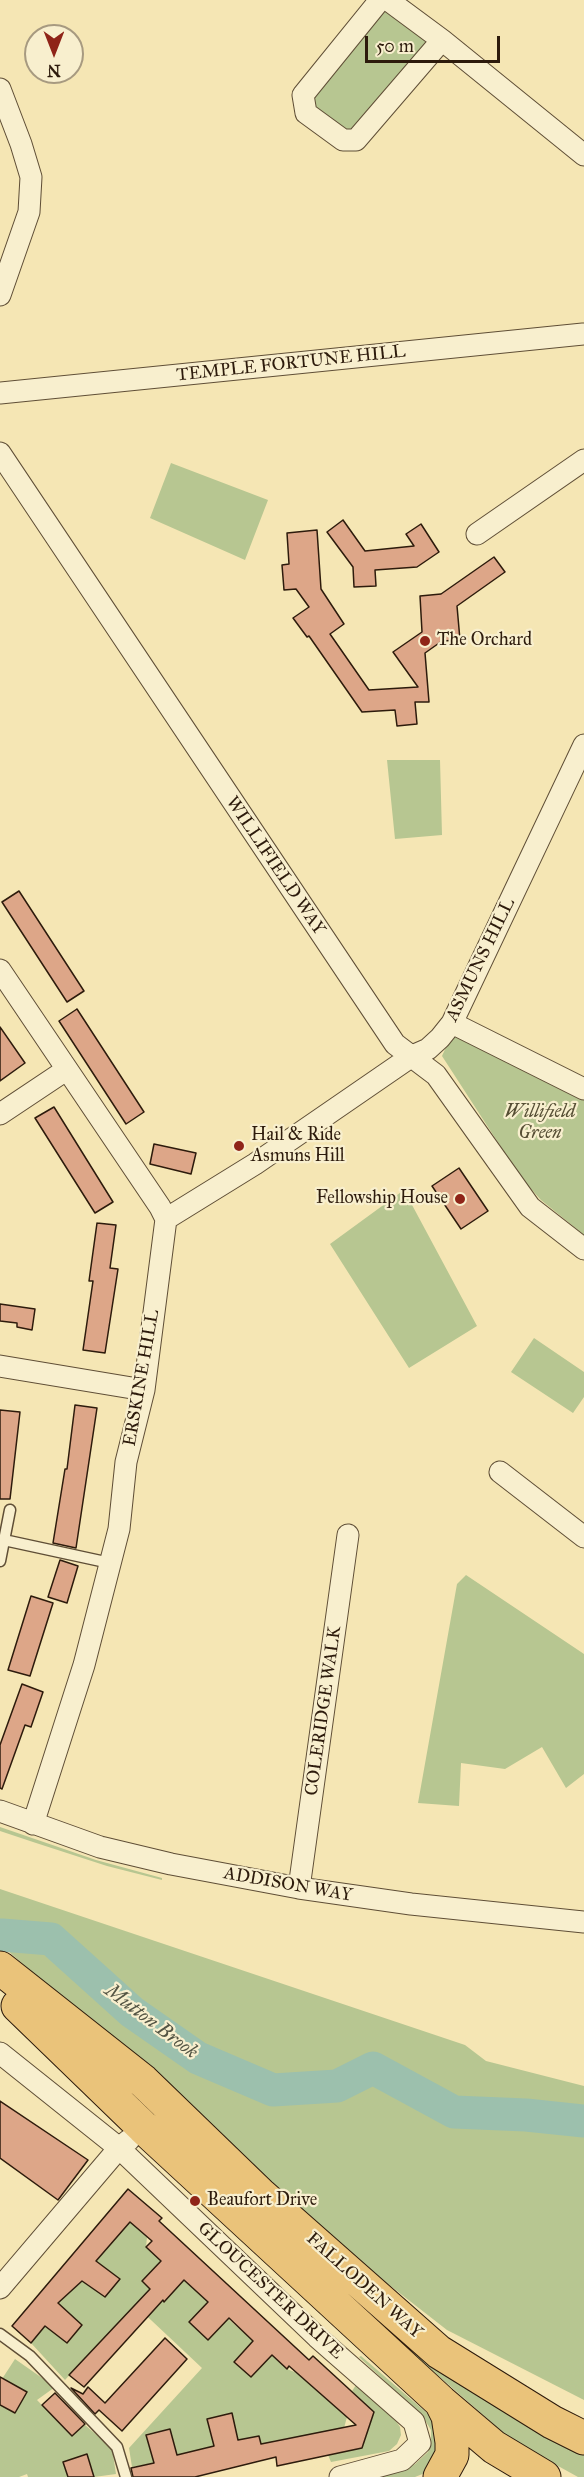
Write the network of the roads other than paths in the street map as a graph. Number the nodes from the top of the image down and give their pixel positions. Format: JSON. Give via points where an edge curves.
{"nodes":[{"id":1,"x":380,"y":0,"type":"edge"},
{"id":2,"x":388,"y":0,"type":"edge"},
{"id":3,"x":442,"y":40,"type":"junction"},
{"id":4,"x":0,"y":89,"type":"edge"},
{"id":5,"x":584,"y":155,"type":"edge"},
{"id":6,"x":0,"y":295,"type":"edge"},
{"id":7,"x":584,"y":332,"type":"edge"},
{"id":8,"x":0,"y":393,"type":"edge"},
{"id":9,"x":0,"y":453,"type":"edge"},
{"id":10,"x":584,"y":460,"type":"edge"},
{"id":11,"x":477,"y":534,"type":"dead end"},
{"id":12,"x":584,"y":745,"type":"edge"},
{"id":13,"x":0,"y":970,"type":"edge"},
{"id":14,"x":452,"y":1023,"type":"junction"},
{"id":15,"x":412,"y":1056,"type":"junction"},
{"id":16,"x":66,"y":1070,"type":"junction"},
{"id":17,"x":584,"y":1089,"type":"edge"},
{"id":18,"x":0,"y":1114,"type":"edge"},
{"id":19,"x":166,"y":1219,"type":"junction"},
{"id":20,"x":584,"y":1249,"type":"edge"},
{"id":21,"x":0,"y":1366,"type":"edge"},
{"id":22,"x":144,"y":1390,"type":"junction"},
{"id":23,"x":500,"y":1472,"type":"dead end"},
{"id":24,"x":10,"y":1510,"type":"dead end"},
{"id":25,"x":348,"y":1535,"type":"dead end"},
{"id":26,"x":584,"y":1537,"type":"edge"},
{"id":27,"x":4,"y":1540,"type":"junction"},
{"id":28,"x":0,"y":1561,"type":"edge"},
{"id":29,"x":110,"y":1563,"type":"junction"},
{"id":30,"x":0,"y":1811,"type":"edge"},
{"id":31,"x":33,"y":1824,"type":"junction"},
{"id":32,"x":299,"y":1888,"type":"junction"},
{"id":33,"x":583,"y":1920,"type":"edge"},
{"id":34,"x":0,"y":1968,"type":"edge"},
{"id":35,"x":0,"y":1988,"type":"edge"},
{"id":36,"x":0,"y":2053,"type":"edge"},
{"id":37,"x":165,"y":2103,"type":"junction"},
{"id":38,"x":131,"y":2138,"type":"junction"},
{"id":39,"x":0,"y":2288,"type":"edge"},
{"id":40,"x":0,"y":2334,"type":"edge"},
{"id":41,"x":441,"y":2402,"type":"junction"},
{"id":42,"x":584,"y":2438,"type":"edge"},
{"id":43,"x":126,"y":2477,"type":"edge"},
{"id":44,"x":340,"y":2477,"type":"edge"},
{"id":45,"x":440,"y":2477,"type":"edge"},
{"id":46,"x":543,"y":2477,"type":"edge"}],
"edges":[{"from":1,"to":3,"type":"street","via":[[303,95],[306,113],[343,140],[356,140]]},
{"from":2,"to":3,"type":"street"},
{"from":3,"to":5,"type":"street"},
{"from":4,"to":6,"type":"street","via":[[31,177],[29,212]]},
{"from":7,"to":8,"type":"street","name":"TEMPLE FORTUNE HILL"},
{"from":9,"to":15,"type":"street","name":"WILLIFIELD WAY","via":[[395,1044]]},
{"from":10,"to":11,"type":"street"},
{"from":12,"to":14,"type":"street","name":"ASMUNS HILL"},
{"from":13,"to":16,"type":"street"},
{"from":14,"to":15,"type":"street","name":"ASMUNS HILL","via":[[428,1049]]},
{"from":14,"to":17,"type":"street"},
{"from":15,"to":19,"type":"street","name":"ASMUNS HILL","via":[[255,1164]]},
{"from":15,"to":20,"type":"street","name":"WILLIFIELD WAY","via":[[436,1075],[530,1207]]},
{"from":16,"to":18,"type":"street"},
{"from":16,"to":19,"type":"street"},
{"from":19,"to":22,"type":"street","name":"ERSKINE HILL"},
{"from":21,"to":22,"type":"street"},
{"from":22,"to":29,"type":"street","name":"ERSKINE HILL","via":[[126,1462]]},
{"from":23,"to":26,"type":"street"},
{"from":24,"to":27,"type":"lane"},
{"from":25,"to":32,"type":"street","name":"COLERIDGE WALK"},
{"from":27,"to":28,"type":"lane"},
{"from":27,"to":29,"type":"lane"},
{"from":29,"to":31,"type":"street","name":"ERSKINE HILL","via":[[84,1665]]},
{"from":30,"to":31,"type":"street","name":"ADDISON WAY"},
{"from":31,"to":32,"type":"street","name":"ADDISON WAY","via":[[100,1847]]},
{"from":32,"to":33,"type":"street","name":"ADDISON WAY","via":[[411,1904]]},
{"from":34,"to":37,"type":"highway","name":"FALLODEN WAY","via":[[143,2081]]},
{"from":35,"to":38,"type":"highway","name":"FALLODEN WAY"},
{"from":36,"to":38,"type":"street","name":"GLOUCESTER DRIVE"},
{"from":37,"to":38,"type":"highway"},
{"from":37,"to":42,"type":"highway","name":"FALLODEN WAY","via":[[260,2194],[439,2352]]},
{"from":38,"to":39,"type":"street"},
{"from":38,"to":41,"type":"highway","name":"FALLODEN WAY"},
{"from":38,"to":44,"type":"street","name":"GLOUCESTER DRIVE","via":[[317,2337],[414,2422],[420,2443],[402,2460]]},
{"from":40,"to":43,"type":"lane","via":[[30,2356],[117,2447]]},
{"from":41,"to":45,"type":"highway","via":[[448,2416],[452,2455]]},
{"from":41,"to":46,"type":"highway","name":"FALLODEN WAY","via":[[494,2447]]}]}
